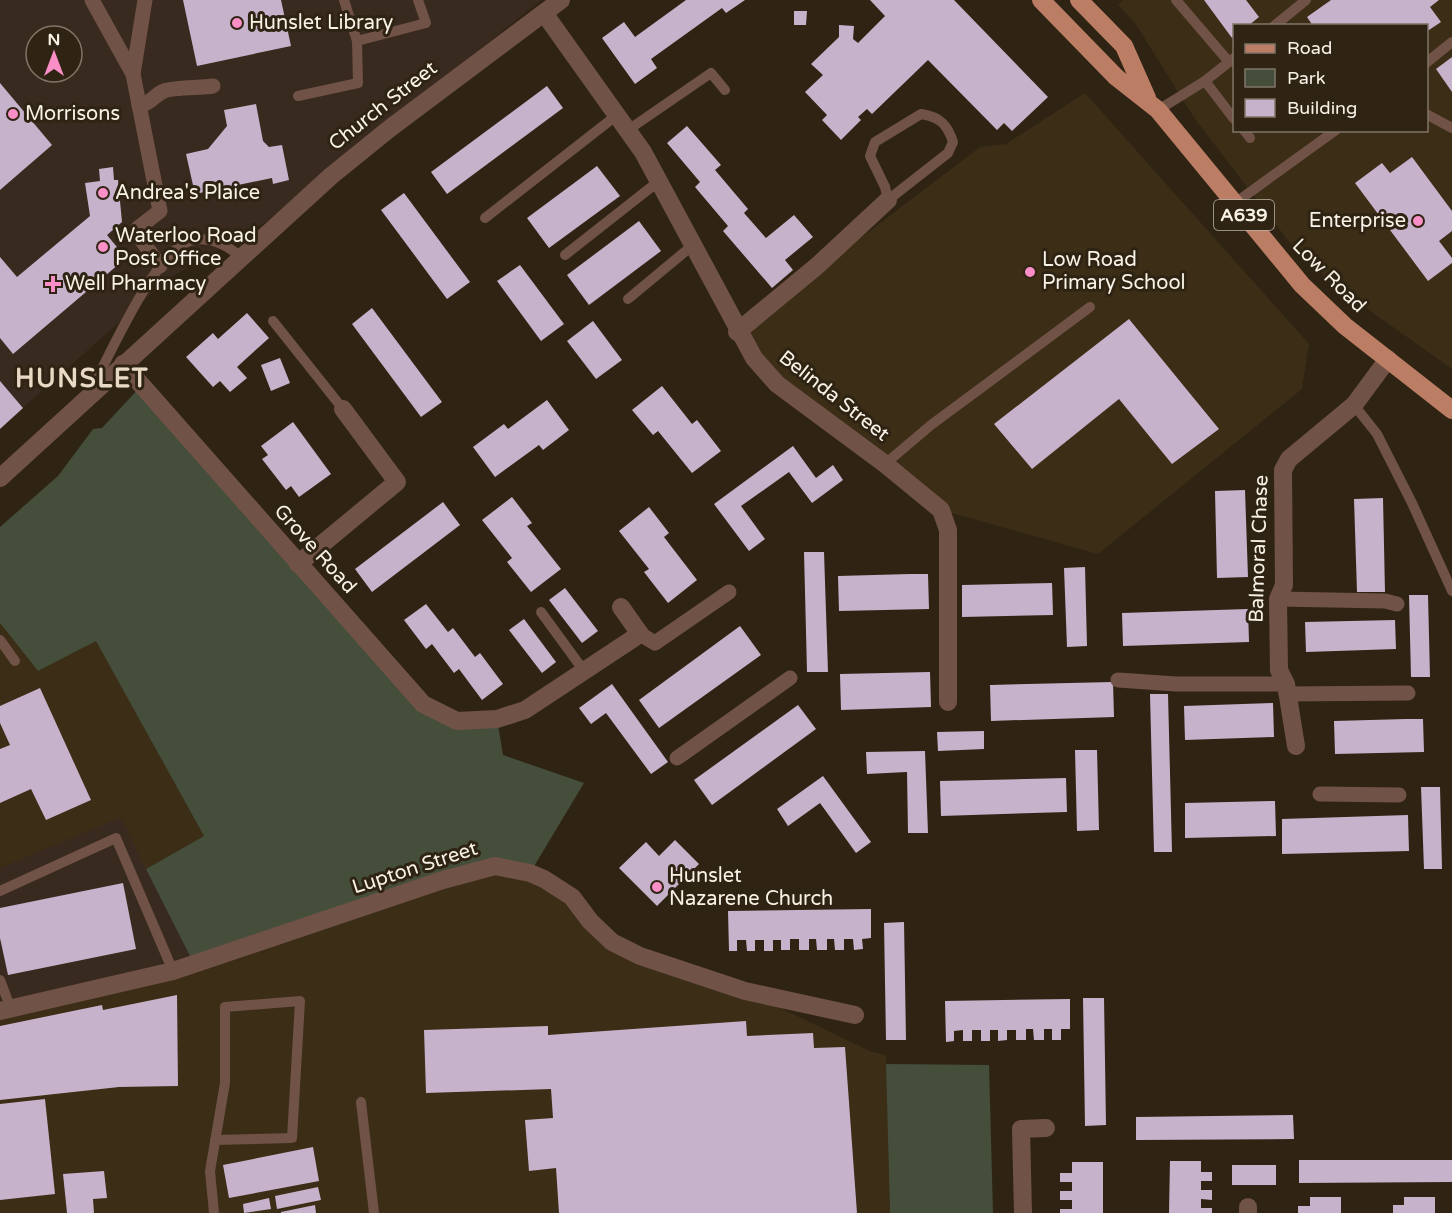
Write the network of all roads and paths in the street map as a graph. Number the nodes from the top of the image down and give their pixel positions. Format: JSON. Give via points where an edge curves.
{"nodes":[{"id":1,"x":92,"y":0,"type":"edge"},
{"id":2,"x":145,"y":0,"type":"edge"},
{"id":3,"x":344,"y":0,"type":"edge"},
{"id":4,"x":418,"y":0,"type":"edge"},
{"id":5,"x":561,"y":0,"type":"edge"},
{"id":6,"x":1041,"y":0,"type":"edge"},
{"id":7,"x":1079,"y":0,"type":"edge"},
{"id":8,"x":1176,"y":0,"type":"edge"},
{"id":9,"x":1306,"y":0,"type":"edge"},
{"id":10,"x":544,"y":13,"type":"junction"},
{"id":11,"x":1277,"y":24,"type":"edge"},
{"id":12,"x":357,"y":41,"type":"junction"},
{"id":13,"x":1452,"y":42,"type":"edge"},
{"id":14,"x":1232,"y":60,"type":"edge"},
{"id":15,"x":1428,"y":61,"type":"edge"},
{"id":16,"x":133,"y":74,"type":"junction"},
{"id":17,"x":1205,"y":81,"type":"junction"},
{"id":18,"x":213,"y":86,"type":"dead end"},
{"id":19,"x":725,"y":90,"type":"dead end"},
{"id":20,"x":298,"y":96,"type":"dead end"},
{"id":21,"x":1152,"y":105,"type":"junction"},
{"id":22,"x":139,"y":106,"type":"junction"},
{"id":23,"x":617,"y":115,"type":"junction"},
{"id":24,"x":1428,"y":115,"type":"edge"},
{"id":25,"x":1233,"y":117,"type":"edge"},
{"id":26,"x":1452,"y":128,"type":"edge"},
{"id":27,"x":628,"y":130,"type":"junction"},
{"id":28,"x":1333,"y":132,"type":"edge"},
{"id":29,"x":659,"y":181,"type":"junction"},
{"id":30,"x":888,"y":200,"type":"junction"},
{"id":31,"x":1235,"y":204,"type":"junction"},
{"id":32,"x":485,"y":218,"type":"dead end"},
{"id":33,"x":693,"y":245,"type":"junction"},
{"id":34,"x":565,"y":255,"type":"dead end"},
{"id":35,"x":241,"y":257,"type":"junction"},
{"id":36,"x":160,"y":266,"type":"junction"},
{"id":37,"x":628,"y":299,"type":"dead end"},
{"id":38,"x":1090,"y":307,"type":"dead end"},
{"id":39,"x":273,"y":321,"type":"dead end"},
{"id":40,"x":737,"y":332,"type":"junction"},
{"id":41,"x":1388,"y":359,"type":"junction"},
{"id":42,"x":123,"y":364,"type":"junction"},
{"id":43,"x":85,"y":402,"type":"junction"},
{"id":44,"x":1354,"y":405,"type":"junction"},
{"id":45,"x":343,"y":409,"type":"joint"},
{"id":46,"x":1452,"y":410,"type":"edge"},
{"id":47,"x":885,"y":464,"type":"junction"},
{"id":48,"x":0,"y":478,"type":"edge"},
{"id":49,"x":298,"y":564,"type":"junction"},
{"id":50,"x":1452,"y":591,"type":"edge"},
{"id":51,"x":729,"y":592,"type":"dead end"},
{"id":52,"x":1278,"y":599,"type":"junction"},
{"id":53,"x":1397,"y":604,"type":"dead end"},
{"id":54,"x":621,"y":608,"type":"dead end"},
{"id":55,"x":542,"y":612,"type":"dead end"},
{"id":56,"x":640,"y":634,"type":"junction"},
{"id":57,"x":0,"y":640,"type":"edge"},
{"id":58,"x":15,"y":661,"type":"dead end"},
{"id":59,"x":584,"y":671,"type":"junction"},
{"id":60,"x":790,"y":678,"type":"dead end"},
{"id":61,"x":1118,"y":680,"type":"dead end"},
{"id":62,"x":1286,"y":689,"type":"junction"},
{"id":63,"x":1408,"y":693,"type":"dead end"},
{"id":64,"x":948,"y":702,"type":"dead end"},
{"id":65,"x":1296,"y":746,"type":"dead end"},
{"id":66,"x":677,"y":758,"type":"dead end"},
{"id":67,"x":1320,"y":794,"type":"dead end"},
{"id":68,"x":1399,"y":795,"type":"dead end"},
{"id":69,"x":0,"y":891,"type":"edge"},
{"id":70,"x":173,"y":971,"type":"junction"},
{"id":71,"x":0,"y":980,"type":"edge"},
{"id":72,"x":5,"y":1010,"type":"edge"},
{"id":73,"x":855,"y":1015,"type":"dead end"},
{"id":74,"x":361,"y":1102,"type":"dead end"},
{"id":75,"x":1046,"y":1128,"type":"dead end"},
{"id":76,"x":215,"y":1140,"type":"junction"},
{"id":77,"x":214,"y":1213,"type":"edge"},
{"id":78,"x":374,"y":1213,"type":"edge"},
{"id":79,"x":1023,"y":1213,"type":"edge"}],
"edges":[{"from":1,"to":16,"type":"street"},
{"from":2,"to":16,"type":"street"},
{"from":3,"to":12,"type":"lane"},
{"from":4,"to":12,"type":"lane","via":[[426,23]]},
{"from":5,"to":10,"type":"street","name":"Church Street"},
{"from":6,"to":21,"type":"main road","number":"A639","via":[[1116,77]]},
{"from":7,"to":21,"type":"main road","number":"A639","via":[[1124,46]]},
{"from":8,"to":14,"type":"lane"},
{"from":9,"to":11,"type":"lane"},
{"from":10,"to":23,"type":"street","name":"Belinda Street"},
{"from":10,"to":35,"type":"street","name":"Church Street","via":[[388,129]]},
{"from":12,"to":20,"type":"lane","via":[[358,83]]},
{"from":13,"to":15,"type":"lane"},
{"from":14,"to":17,"type":"lane"},
{"from":16,"to":22,"type":"street"},
{"from":17,"to":21,"type":"lane"},
{"from":17,"to":25,"type":"lane"},
{"from":18,"to":22,"type":"street","via":[[171,88],[160,92],[151,103]]},
{"from":19,"to":27,"type":"lane","via":[[711,73]]},
{"from":21,"to":31,"type":"main road","name":"Low Road","number":"A639"},
{"from":22,"to":36,"type":"street","via":[[160,211],[138,228],[140,238]]},
{"from":23,"to":27,"type":"street","name":"Belinda Street"},
{"from":23,"to":32,"type":"lane"},
{"from":24,"to":26,"type":"lane"},
{"from":27,"to":29,"type":"street","name":"Belinda Street"},
{"from":28,"to":31,"type":"lane"},
{"from":29,"to":33,"type":"street","name":"Belinda Street"},
{"from":29,"to":34,"type":"lane"},
{"from":30,"to":30,"type":"lane","via":[[870,156],[875,142],[921,114],[937,117],[948,126],[953,142],[948,153]]},
{"from":30,"to":40,"type":"street"},
{"from":31,"to":41,"type":"main road","name":"Low Road","number":"A639","via":[[1328,312]]},
{"from":33,"to":37,"type":"lane"},
{"from":33,"to":40,"type":"street","name":"Belinda Street"},
{"from":35,"to":36,"type":"lane","name":"Church Street","via":[[216,241],[191,240]]},
{"from":35,"to":42,"type":"street","name":"Church Street"},
{"from":36,"to":43,"type":"lane","name":"Church Street"},
{"from":38,"to":47,"type":"lane"},
{"from":39,"to":45,"type":"lane"},
{"from":40,"to":47,"type":"street","name":"Belinda Street","via":[[777,384]]},
{"from":41,"to":44,"type":"street","name":"Balmoral Chase"},
{"from":41,"to":46,"type":"main road","name":"Low Road","number":"A639"},
{"from":42,"to":43,"type":"street","name":"Church Street"},
{"from":42,"to":49,"type":"street","name":"Grove Road"},
{"from":43,"to":48,"type":"street","name":"Church Street"},
{"from":44,"to":50,"type":"lane","via":[[1382,444]]},
{"from":44,"to":52,"type":"street","name":"Balmoral Chase","via":[[1289,459],[1283,470],[1284,585]]},
{"from":45,"to":49,"type":"street","via":[[397,482]]},
{"from":47,"to":64,"type":"street","name":"Belinda Street","via":[[941,510],[948,530]]},
{"from":49,"to":59,"type":"street","name":"Grove Road","via":[[423,704],[457,721],[497,719],[525,710]]},
{"from":51,"to":56,"type":"street","via":[[655,643]]},
{"from":52,"to":53,"type":"street"},
{"from":52,"to":62,"type":"street","name":"Balmoral Chase","via":[[1279,669]]},
{"from":54,"to":56,"type":"street"},
{"from":55,"to":59,"type":"lane"},
{"from":56,"to":59,"type":"street","name":"Grove Road"},
{"from":57,"to":58,"type":"lane"},
{"from":60,"to":66,"type":"street"},
{"from":61,"to":62,"type":"street"},
{"from":62,"to":63,"type":"street"},
{"from":62,"to":65,"type":"street","name":"Balmoral Chase"},
{"from":67,"to":68,"type":"street"},
{"from":69,"to":70,"type":"lane","via":[[116,838]]},
{"from":70,"to":72,"type":"street","name":"Lupton Street"},
{"from":70,"to":73,"type":"street","name":"Lupton Street","via":[[442,880],[495,866],[544,879],[572,897],[612,942],[640,956],[745,991]]},
{"from":71,"to":72,"type":"lane"},
{"from":74,"to":78,"type":"lane"},
{"from":75,"to":79,"type":"street","via":[[1021,1129]]},
{"from":76,"to":76,"type":"lane","via":[[225,1083],[225,1007],[300,1001],[291,1138]]},
{"from":76,"to":77,"type":"lane","via":[[210,1171]]}]}
